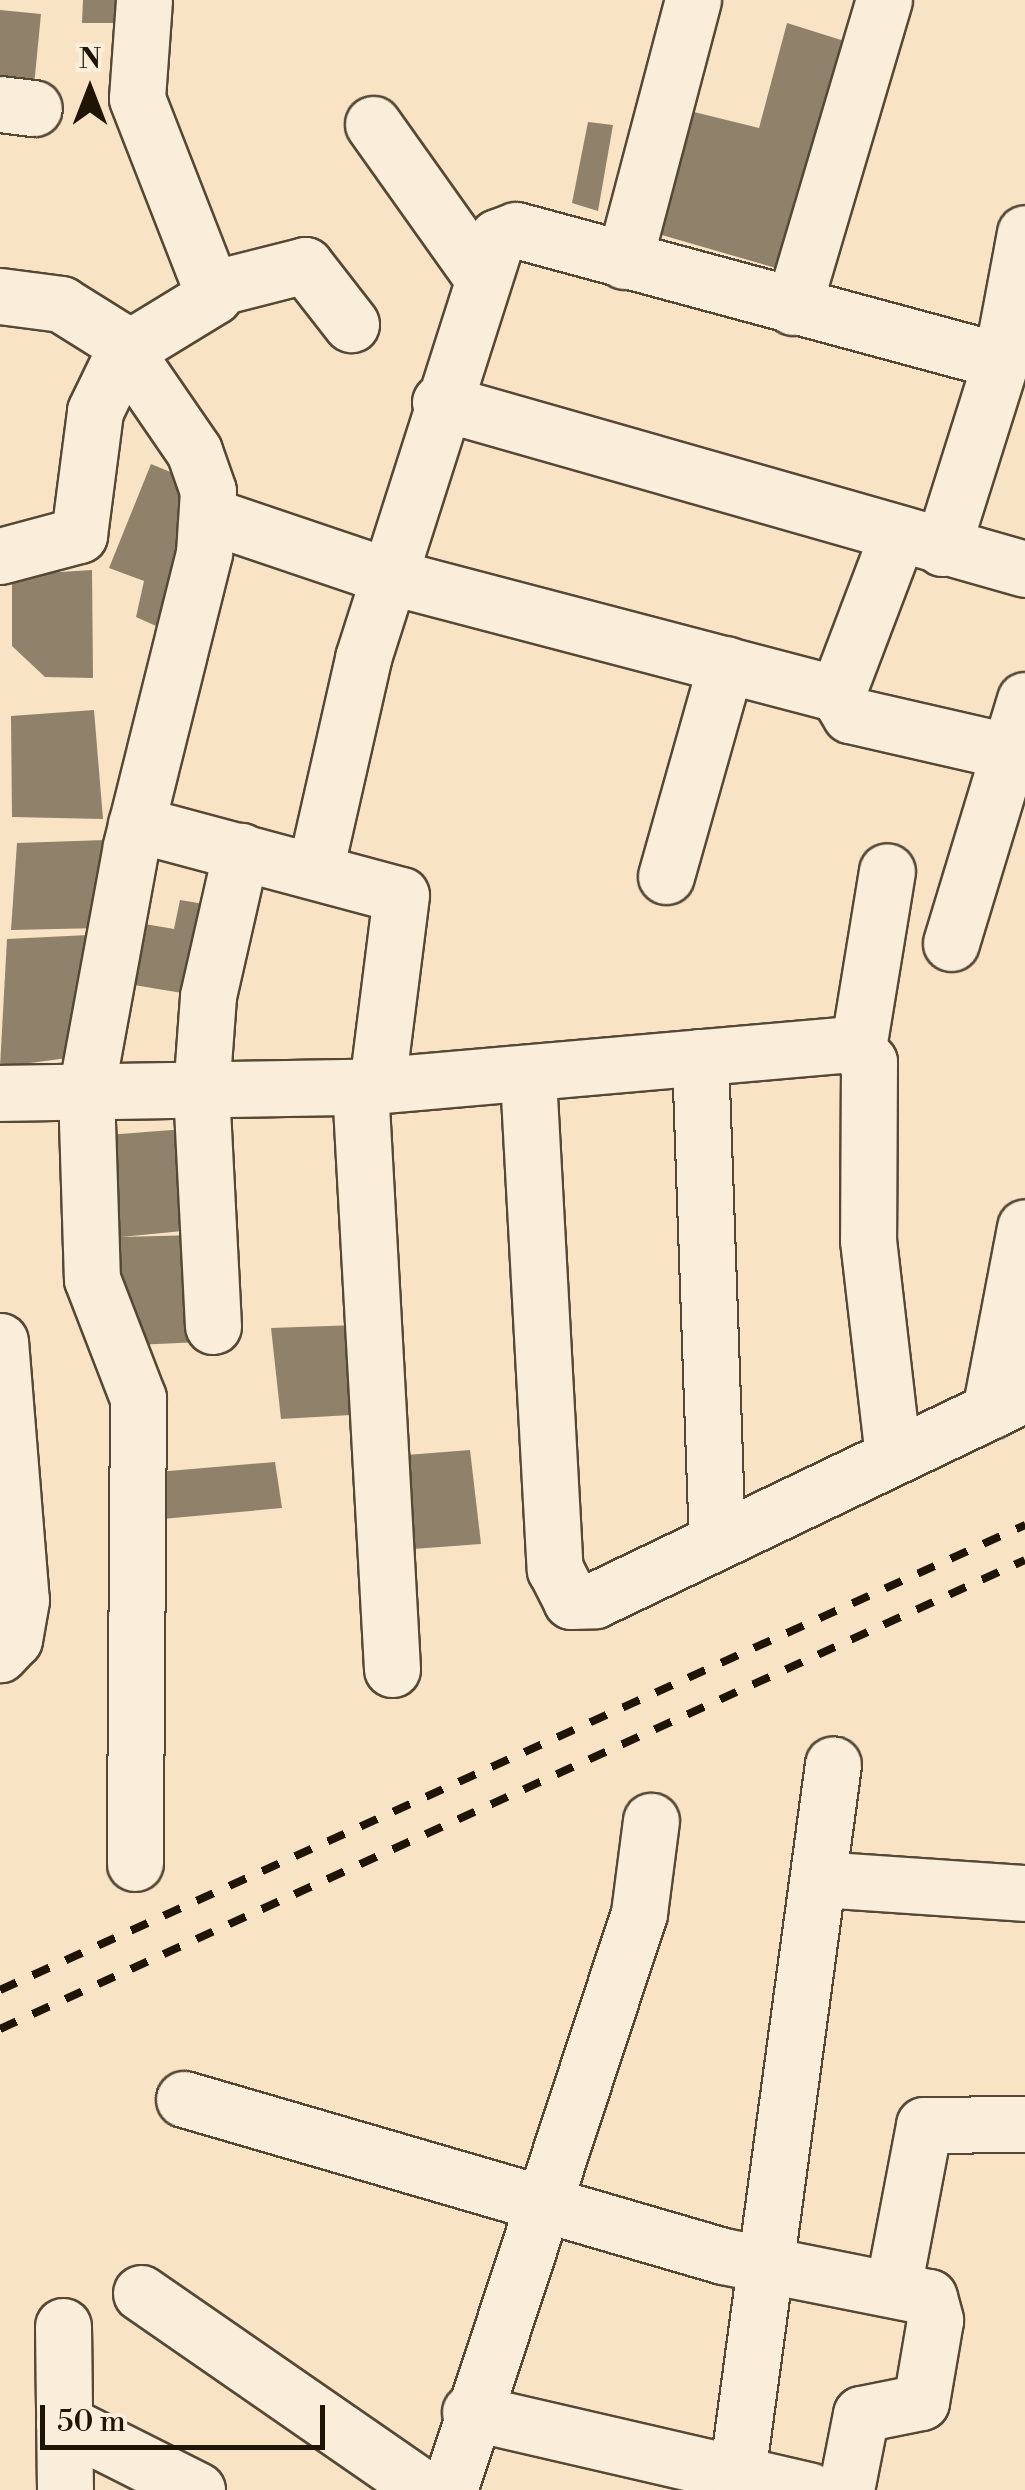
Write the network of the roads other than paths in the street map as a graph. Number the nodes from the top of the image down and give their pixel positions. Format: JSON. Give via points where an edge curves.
{"nodes":[{"id":1,"x":144,"y":0,"type":"edge"},
{"id":2,"x":693,"y":0,"type":"edge"},
{"id":3,"x":884,"y":0,"type":"edge"},
{"id":4,"x":373,"y":124,"type":"dead end"},
{"id":5,"x":1025,"y":233,"type":"edge"},
{"id":6,"x":624,"y":260,"type":"junction"},
{"id":7,"x":479,"y":272,"type":"junction"},
{"id":8,"x":216,"y":288,"type":"junction"},
{"id":9,"x":0,"y":296,"type":"edge"},
{"id":10,"x":793,"y":307,"type":"junction"},
{"id":11,"x":351,"y":324,"type":"dead end"},
{"id":12,"x":124,"y":350,"type":"junction"},
{"id":13,"x":1001,"y":361,"type":"junction"},
{"id":14,"x":440,"y":402,"type":"junction"},
{"id":15,"x":208,"y":516,"type":"junction"},
{"id":16,"x":919,"y":542,"type":"junction"},
{"id":17,"x":0,"y":556,"type":"edge"},
{"id":18,"x":1025,"y":569,"type":"edge"},
{"id":19,"x":388,"y":576,"type":"junction"},
{"id":20,"x":726,"y":664,"type":"junction"},
{"id":21,"x":837,"y":694,"type":"junction"},
{"id":22,"x":1019,"y":735,"type":"edge"},
{"id":23,"x":136,"y":824,"type":"junction"},
{"id":24,"x":241,"y":851,"type":"junction"},
{"id":25,"x":315,"y":870,"type":"junction"},
{"id":26,"x":887,"y":871,"type":"dead end"},
{"id":27,"x":666,"y":876,"type":"dead end"},
{"id":28,"x":951,"y":943,"type":"dead end"},
{"id":29,"x":858,"y":1048,"type":"junction"},
{"id":30,"x":700,"y":1056,"type":"junction"},
{"id":31,"x":528,"y":1077,"type":"junction"},
{"id":32,"x":368,"y":1086,"type":"junction"},
{"id":33,"x":86,"y":1090,"type":"junction"},
{"id":34,"x":201,"y":1092,"type":"junction"},
{"id":35,"x":0,"y":1093,"type":"edge"},
{"id":36,"x":1025,"y":1228,"type":"edge"},
{"id":37,"x":213,"y":1326,"type":"dead end"},
{"id":38,"x":0,"y":1341,"type":"edge"},
{"id":39,"x":1007,"y":1402,"type":"edge"},
{"id":40,"x":6,"y":1435,"type":"edge"},
{"id":41,"x":893,"y":1456,"type":"junction"},
{"id":42,"x":717,"y":1540,"type":"junction"},
{"id":43,"x":0,"y":1654,"type":"edge"},
{"id":44,"x":392,"y":1669,"type":"dead end"},
{"id":45,"x":833,"y":1764,"type":"dead end"},
{"id":46,"x":650,"y":1821,"type":"dead end"},
{"id":47,"x":136,"y":1863,"type":"dead end"},
{"id":48,"x":818,"y":1880,"type":"junction"},
{"id":49,"x":1025,"y":1892,"type":"edge"},
{"id":50,"x":184,"y":2099,"type":"dead end"},
{"id":51,"x":1025,"y":2124,"type":"edge"},
{"id":52,"x":542,"y":2206,"type":"junction"},
{"id":53,"x":768,"y":2266,"type":"junction"},
{"id":54,"x":893,"y":2288,"type":"junction"},
{"id":55,"x":141,"y":2293,"type":"dead end"},
{"id":56,"x":62,"y":2326,"type":"dead end"},
{"id":57,"x":470,"y":2412,"type":"junction"},
{"id":58,"x":64,"y":2423,"type":"junction"},
{"id":59,"x":737,"y":2474,"type":"junction"},
{"id":60,"x":64,"y":2490,"type":"edge"},
{"id":61,"x":197,"y":2490,"type":"edge"},
{"id":62,"x":426,"y":2490,"type":"edge"},
{"id":63,"x":450,"y":2490,"type":"edge"},
{"id":64,"x":809,"y":2490,"type":"edge"},
{"id":65,"x":846,"y":2490,"type":"edge"}],
"edges":[{"from":1,"to":8,"type":"street","via":[[137,98],[145,132]]},
{"from":2,"to":6,"type":"street"},
{"from":3,"to":10,"type":"street"},
{"from":4,"to":7,"type":"street"},
{"from":5,"to":13,"type":"street"},
{"from":6,"to":7,"type":"street","via":[[506,230]]},
{"from":6,"to":10,"type":"street"},
{"from":7,"to":14,"type":"street"},
{"from":8,"to":11,"type":"street","via":[[305,265]]},
{"from":8,"to":12,"type":"street","via":[[206,306]]},
{"from":9,"to":12,"type":"street","via":[[90,315]]},
{"from":10,"to":13,"type":"street"},
{"from":12,"to":15,"type":"street","via":[[203,468]]},
{"from":12,"to":17,"type":"street","via":[[95,411],[79,535]]},
{"from":13,"to":16,"type":"street"},
{"from":14,"to":16,"type":"street"},
{"from":14,"to":19,"type":"street"},
{"from":15,"to":19,"type":"street"},
{"from":15,"to":23,"type":"street"},
{"from":16,"to":18,"type":"street"},
{"from":16,"to":21,"type":"street"},
{"from":19,"to":20,"type":"street"},
{"from":19,"to":25,"type":"street"},
{"from":20,"to":21,"type":"street"},
{"from":20,"to":27,"type":"street"},
{"from":21,"to":22,"type":"street","via":[[850,715]]},
{"from":22,"to":28,"type":"street"},
{"from":23,"to":24,"type":"street"},
{"from":23,"to":33,"type":"street"},
{"from":24,"to":25,"type":"street"},
{"from":24,"to":34,"type":"street","via":[[208,996]]},
{"from":25,"to":32,"type":"street","via":[[392,888],[404,904]]},
{"from":26,"to":29,"type":"street"},
{"from":29,"to":30,"type":"street","via":[[826,1041]]},
{"from":29,"to":41,"type":"street","via":[[870,1062],[868,1240]]},
{"from":30,"to":31,"type":"street"},
{"from":30,"to":42,"type":"street"},
{"from":31,"to":32,"type":"street"},
{"from":31,"to":42,"type":"street","via":[[562,1588],[571,1602],[594,1600]]},
{"from":32,"to":34,"type":"street"},
{"from":32,"to":44,"type":"street"},
{"from":33,"to":34,"type":"street"},
{"from":33,"to":35,"type":"street"},
{"from":33,"to":47,"type":"street","via":[[92,1278],[138,1398]]},
{"from":34,"to":37,"type":"street"},
{"from":36,"to":39,"type":"street"},
{"from":38,"to":40,"type":"street"},
{"from":39,"to":41,"type":"street"},
{"from":40,"to":43,"type":"street","via":[[20,1600],[14,1639]]},
{"from":41,"to":42,"type":"street"},
{"from":45,"to":48,"type":"street"},
{"from":46,"to":52,"type":"street","via":[[639,1913]]},
{"from":48,"to":49,"type":"street"},
{"from":48,"to":53,"type":"street"},
{"from":50,"to":52,"type":"street"},
{"from":51,"to":54,"type":"street","via":[[924,2126]]},
{"from":52,"to":53,"type":"street"},
{"from":52,"to":57,"type":"street"},
{"from":53,"to":54,"type":"street"},
{"from":53,"to":59,"type":"street"},
{"from":54,"to":65,"type":"street","via":[[935,2306],[925,2391],[914,2409],[861,2414]]},
{"from":55,"to":62,"type":"street"},
{"from":56,"to":58,"type":"street"},
{"from":57,"to":59,"type":"street"},
{"from":57,"to":63,"type":"street"},
{"from":58,"to":60,"type":"street"},
{"from":58,"to":61,"type":"street"},
{"from":59,"to":64,"type":"street"}]}
